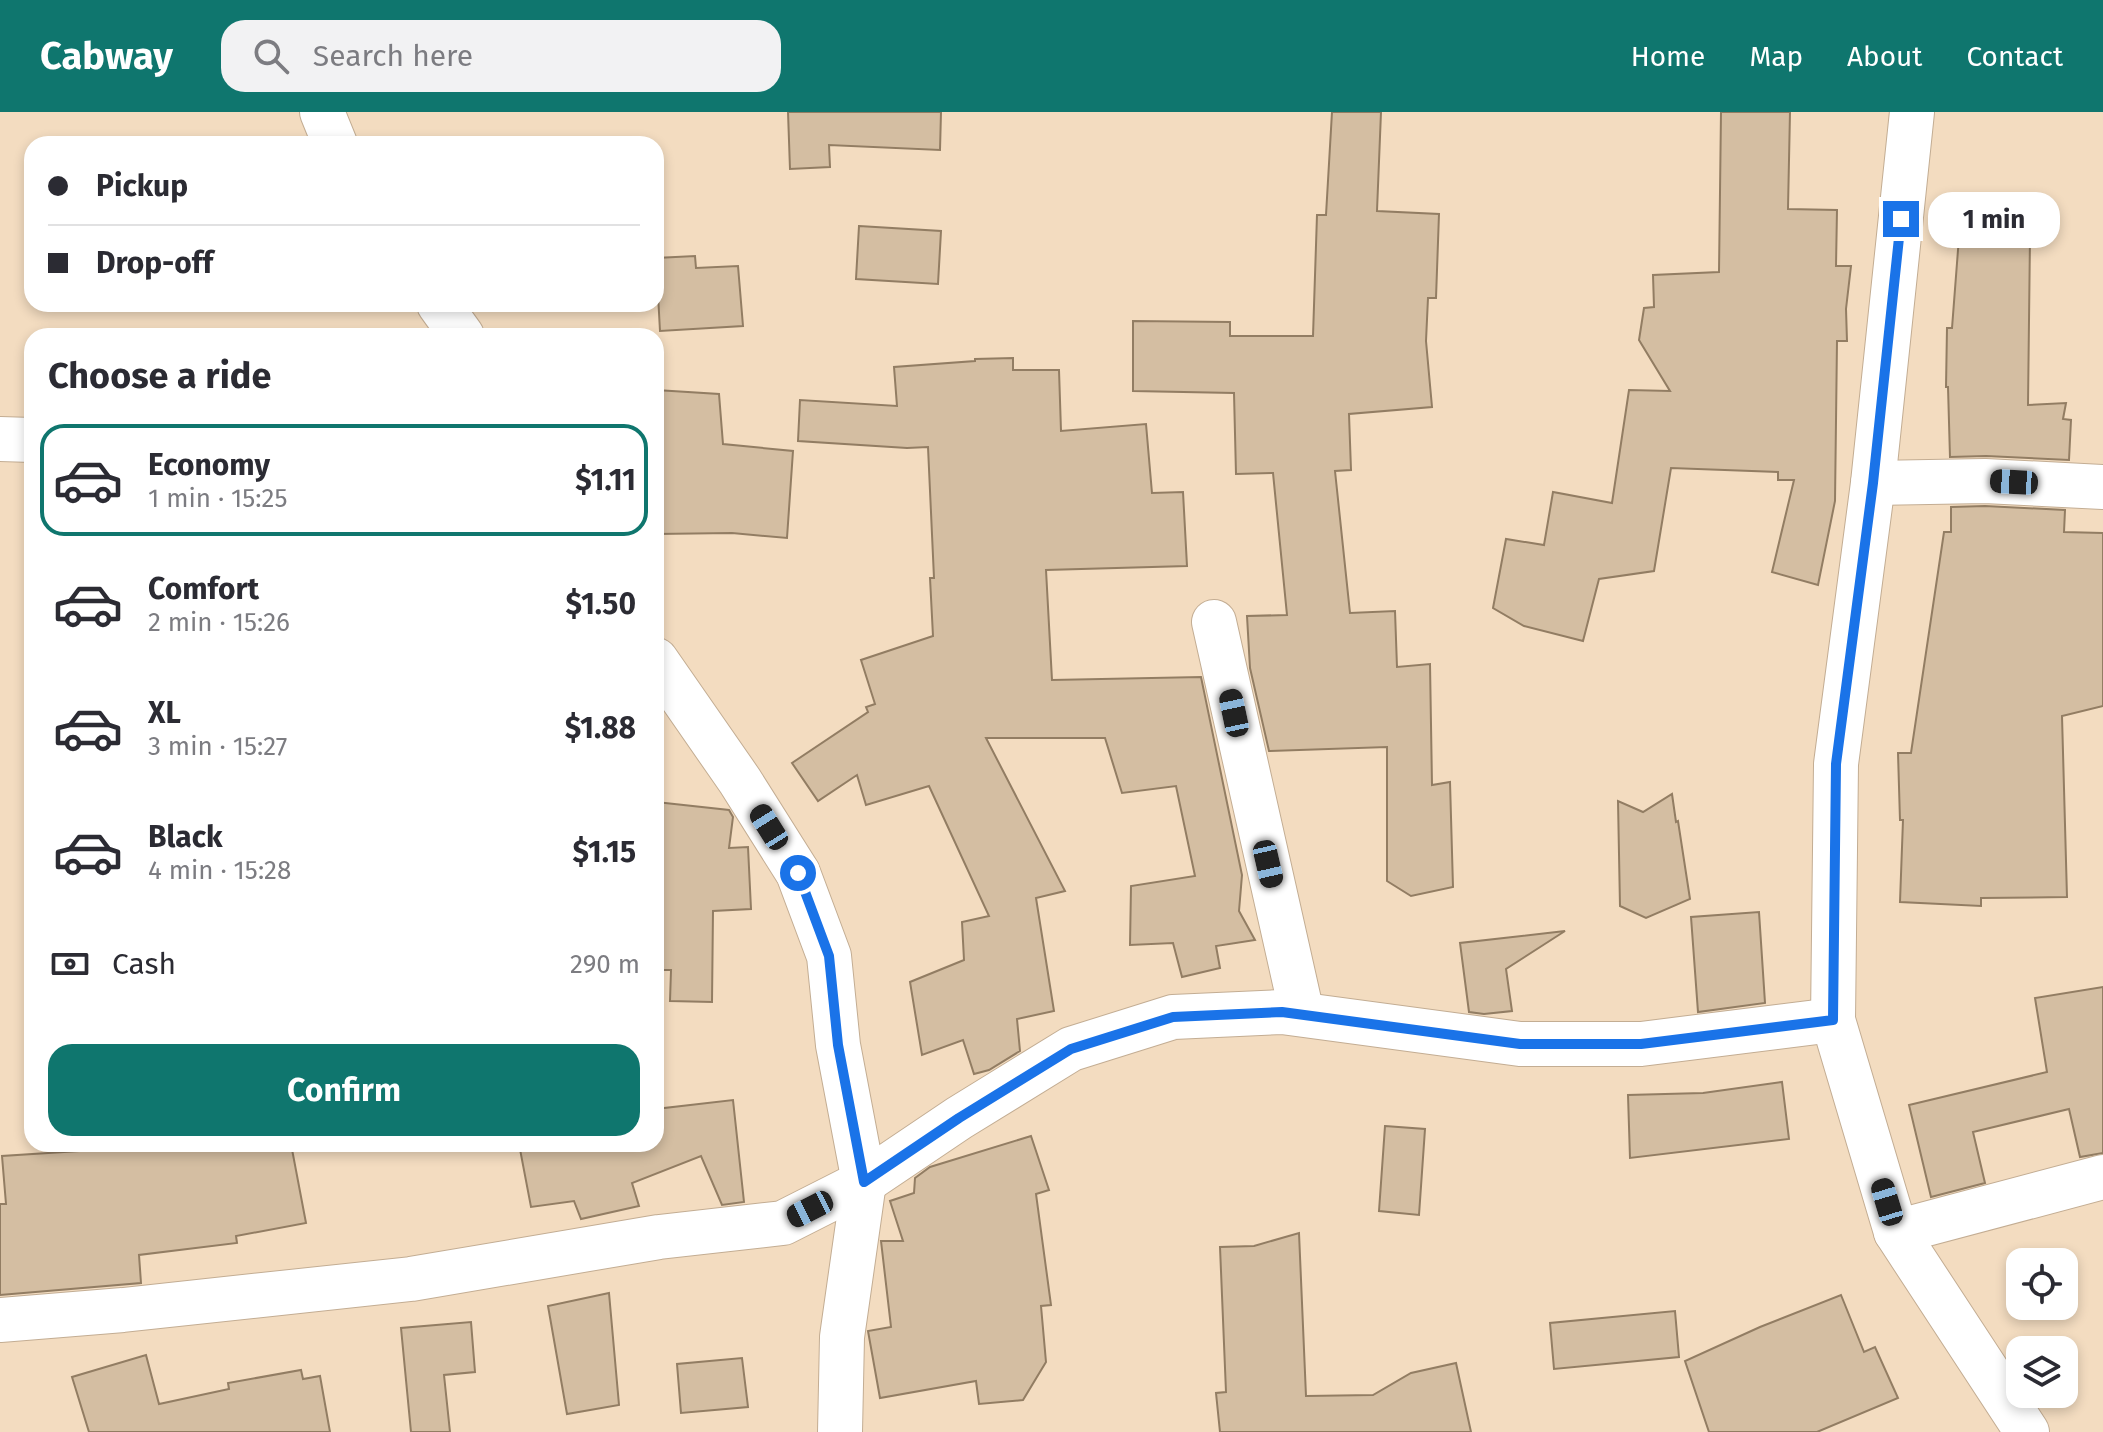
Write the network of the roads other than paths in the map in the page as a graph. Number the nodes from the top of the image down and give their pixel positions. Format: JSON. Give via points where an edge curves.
{"nodes":[{"id":1,"x":322,"y":112,"type":"edge"},
{"id":2,"x":1912,"y":112,"type":"edge"},
{"id":3,"x":332,"y":136,"type":"edge"},
{"id":4,"x":0,"y":439,"type":"edge"},
{"id":5,"x":24,"y":440,"type":"edge"},
{"id":6,"x":1873,"y":483,"type":"junction"},
{"id":7,"x":2103,"y":487,"type":"edge"},
{"id":8,"x":1214,"y":622,"type":"dead end"},
{"id":9,"x":664,"y":672,"type":"edge"},
{"id":10,"x":1302,"y":1014,"type":"junction"},
{"id":11,"x":1833,"y":1020,"type":"junction"},
{"id":12,"x":2103,"y":1177,"type":"edge"},
{"id":13,"x":864,"y":1182,"type":"junction"},
{"id":14,"x":1896,"y":1232,"type":"junction"},
{"id":15,"x":0,"y":1320,"type":"edge"},
{"id":16,"x":840,"y":1432,"type":"edge"},
{"id":17,"x":2027,"y":1432,"type":"edge"}],
"edges":[{"from":1,"to":3,"type":"street"},
{"from":2,"to":6,"type":"street"},
{"from":4,"to":5,"type":"street"},
{"from":6,"to":7,"type":"street"},
{"from":6,"to":11,"type":"street","via":[[1836,764]]},
{"from":8,"to":10,"type":"street"},
{"from":9,"to":13,"type":"street","via":[[798,873],[829,956],[838,1045]]},
{"from":10,"to":11,"type":"street","via":[[1520,1044],[1641,1044]]},
{"from":10,"to":13,"type":"street","via":[[1173,1017],[1071,1049]]},
{"from":11,"to":14,"type":"street"},
{"from":12,"to":14,"type":"street"},
{"from":13,"to":15,"type":"street","via":[[783,1223],[659,1237],[411,1279]]},
{"from":13,"to":16,"type":"street","via":[[842,1337]]},
{"from":14,"to":17,"type":"street"}]}
